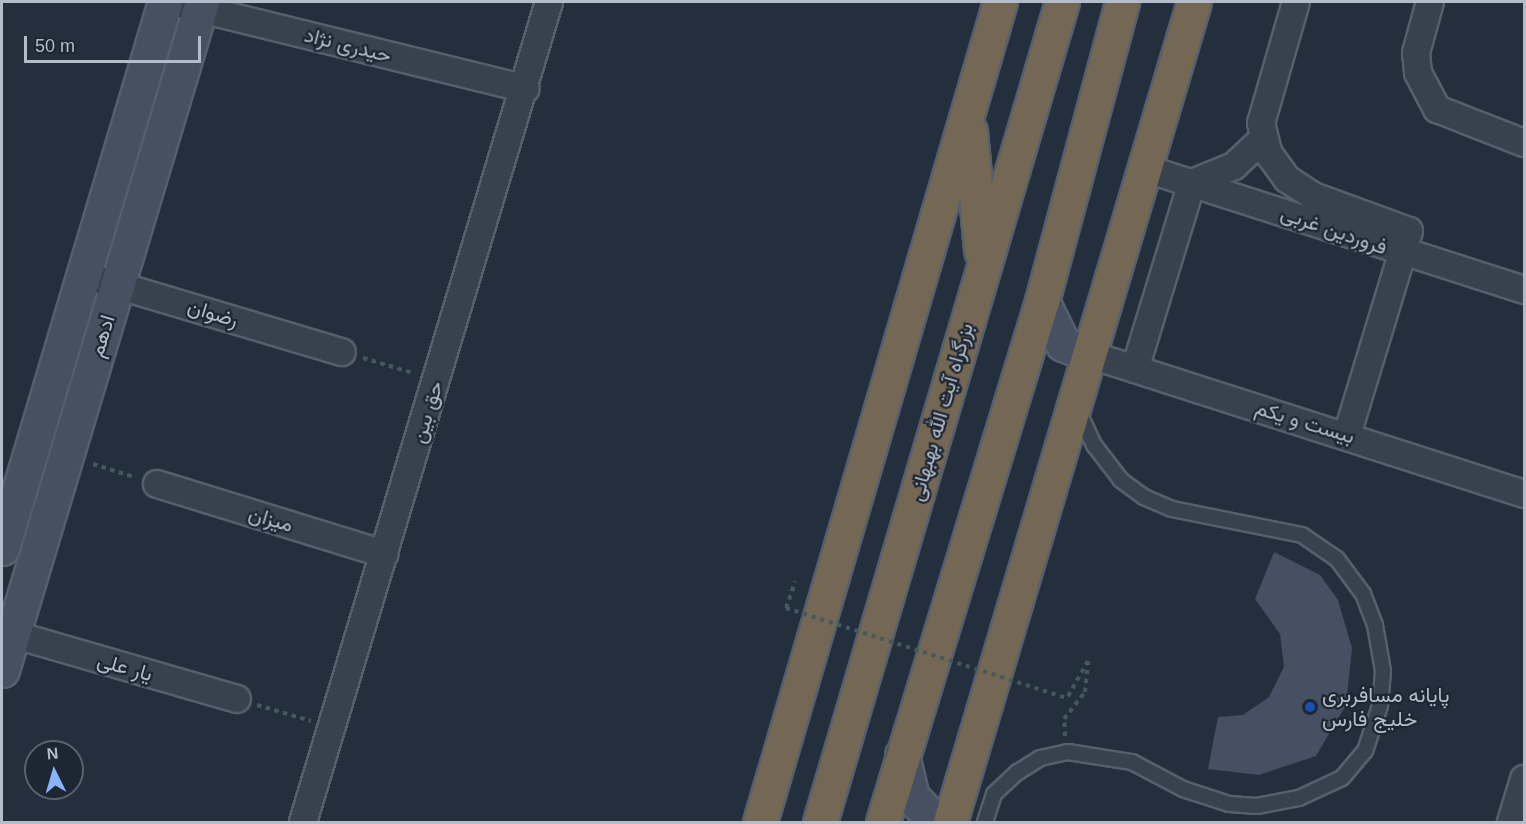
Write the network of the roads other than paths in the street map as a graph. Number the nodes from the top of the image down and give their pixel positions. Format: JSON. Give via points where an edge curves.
{"nodes":[{"id":1,"x":165,"y":2,"type":"edge"},
{"id":2,"x":549,"y":2,"type":"edge"},
{"id":3,"x":1000,"y":2,"type":"edge"},
{"id":4,"x":1062,"y":2,"type":"edge"},
{"id":5,"x":1122,"y":2,"type":"edge"},
{"id":6,"x":1194,"y":2,"type":"edge"},
{"id":7,"x":1296,"y":2,"type":"edge"},
{"id":8,"x":1430,"y":2,"type":"edge"},
{"id":9,"x":191,"y":4,"type":"edge"},
{"id":10,"x":525,"y":89,"type":"junction"},
{"id":11,"x":968,"y":114,"type":"junction"},
{"id":12,"x":1262,"y":140,"type":"junction"},
{"id":13,"x":1524,"y":143,"type":"edge"},
{"id":14,"x":1144,"y":168,"type":"junction"},
{"id":15,"x":1192,"y":183,"type":"junction"},
{"id":16,"x":1402,"y":253,"type":"junction"},
{"id":17,"x":983,"y":267,"type":"junction"},
{"id":18,"x":83,"y":275,"type":"junction"},
{"id":19,"x":117,"y":285,"type":"junction"},
{"id":20,"x":1524,"y":290,"type":"edge"},
{"id":21,"x":1042,"y":301,"type":"junction"},
{"id":22,"x":1074,"y":348,"type":"junction"},
{"id":23,"x":342,"y":352,"type":"road end"},
{"id":24,"x":1020,"y":366,"type":"junction"},
{"id":25,"x":1136,"y":369,"type":"junction"},
{"id":26,"x":1073,"y":397,"type":"junction"},
{"id":27,"x":1347,"y":435,"type":"junction"},
{"id":28,"x":158,"y":484,"type":"road end"},
{"id":29,"x":1524,"y":494,"type":"edge"},
{"id":30,"x":2,"y":548,"type":"edge"},
{"id":31,"x":384,"y":554,"type":"junction"},
{"id":32,"x":12,"y":634,"type":"junction"},
{"id":33,"x":2,"y":670,"type":"edge"},
{"id":34,"x":237,"y":699,"type":"road end"},
{"id":35,"x":902,"y":755,"type":"junction"},
{"id":36,"x":1524,"y":779,"type":"edge"},
{"id":37,"x":303,"y":822,"type":"edge"},
{"id":38,"x":760,"y":822,"type":"edge"},
{"id":39,"x":820,"y":822,"type":"edge"},
{"id":40,"x":883,"y":822,"type":"edge"},
{"id":41,"x":936,"y":822,"type":"edge"},
{"id":42,"x":950,"y":822,"type":"edge"},
{"id":43,"x":984,"y":822,"type":"edge"},
{"id":44,"x":1511,"y":822,"type":"edge"}],
"edges":[{"from":1,"to":18,"type":"street","name":"ادهم"},
{"from":2,"to":10,"type":"street","name":"حق بین"},
{"from":3,"to":11,"type":"highway"},
{"from":4,"to":17,"type":"highway","name":"بزرگراه آیت الله بهبهانی"},
{"from":5,"to":21,"type":"highway","via":[[1082,136]]},
{"from":6,"to":14,"type":"highway"},
{"from":7,"to":12,"type":"street","via":[[1261,123]]},
{"from":8,"to":13,"type":"street","via":[[1416,53],[1418,73],[1437,109]]},
{"from":9,"to":10,"type":"street","name":"حیدری نژاد"},
{"from":9,"to":19,"type":"street","name":"ادهم"},
{"from":10,"to":31,"type":"street","name":"حق بین"},
{"from":11,"to":17,"type":"highway"},
{"from":11,"to":38,"type":"highway"},
{"from":12,"to":15,"type":"street","via":[[1234,166]]},
{"from":12,"to":16,"type":"street","via":[[1277,168],[1299,189],[1409,231]]},
{"from":14,"to":15,"type":"street","name":"فروردین غربی"},
{"from":14,"to":22,"type":"highway"},
{"from":15,"to":16,"type":"street","name":"فروردین غربی"},
{"from":15,"to":25,"type":"street"},
{"from":16,"to":20,"type":"street","name":"فروردین غربی"},
{"from":16,"to":27,"type":"street"},
{"from":17,"to":39,"type":"highway","name":"بزرگراه آیت الله بهبهانی"},
{"from":18,"to":19,"type":"street","name":"رضوان"},
{"from":18,"to":30,"type":"street","name":"ادهم"},
{"from":19,"to":23,"type":"street","name":"رضوان"},
{"from":19,"to":32,"type":"street","name":"ادهم"},
{"from":21,"to":22,"type":"street"},
{"from":21,"to":24,"type":"highway"},
{"from":22,"to":24,"type":"street"},
{"from":22,"to":25,"type":"street","name":"بیست و یکم"},
{"from":22,"to":26,"type":"highway"},
{"from":24,"to":35,"type":"highway"},
{"from":25,"to":27,"type":"street","name":"بیست و یکم"},
{"from":26,"to":42,"type":"highway"},
{"from":26,"to":43,"type":"lane","via":[[1094,445],[1122,480],[1144,497],[1172,509],[1302,535],[1337,559],[1363,594],[1383,671],[1380,706],[1365,751],[1342,778],[1299,798],[1257,806],[1229,804],[1183,789],[1132,762],[1063,753],[1040,758],[1017,772],[994,794]]},
{"from":27,"to":29,"type":"street","name":"بیست و یکم"},
{"from":28,"to":31,"type":"street","name":"میزان"},
{"from":31,"to":37,"type":"street","name":"حق بین"},
{"from":32,"to":33,"type":"street","name":"ادهم"},
{"from":32,"to":34,"type":"street","name":"یار علی"},
{"from":35,"to":40,"type":"highway"},
{"from":35,"to":41,"type":"street","via":[[912,797]]},
{"from":36,"to":44,"type":"street"}]}
